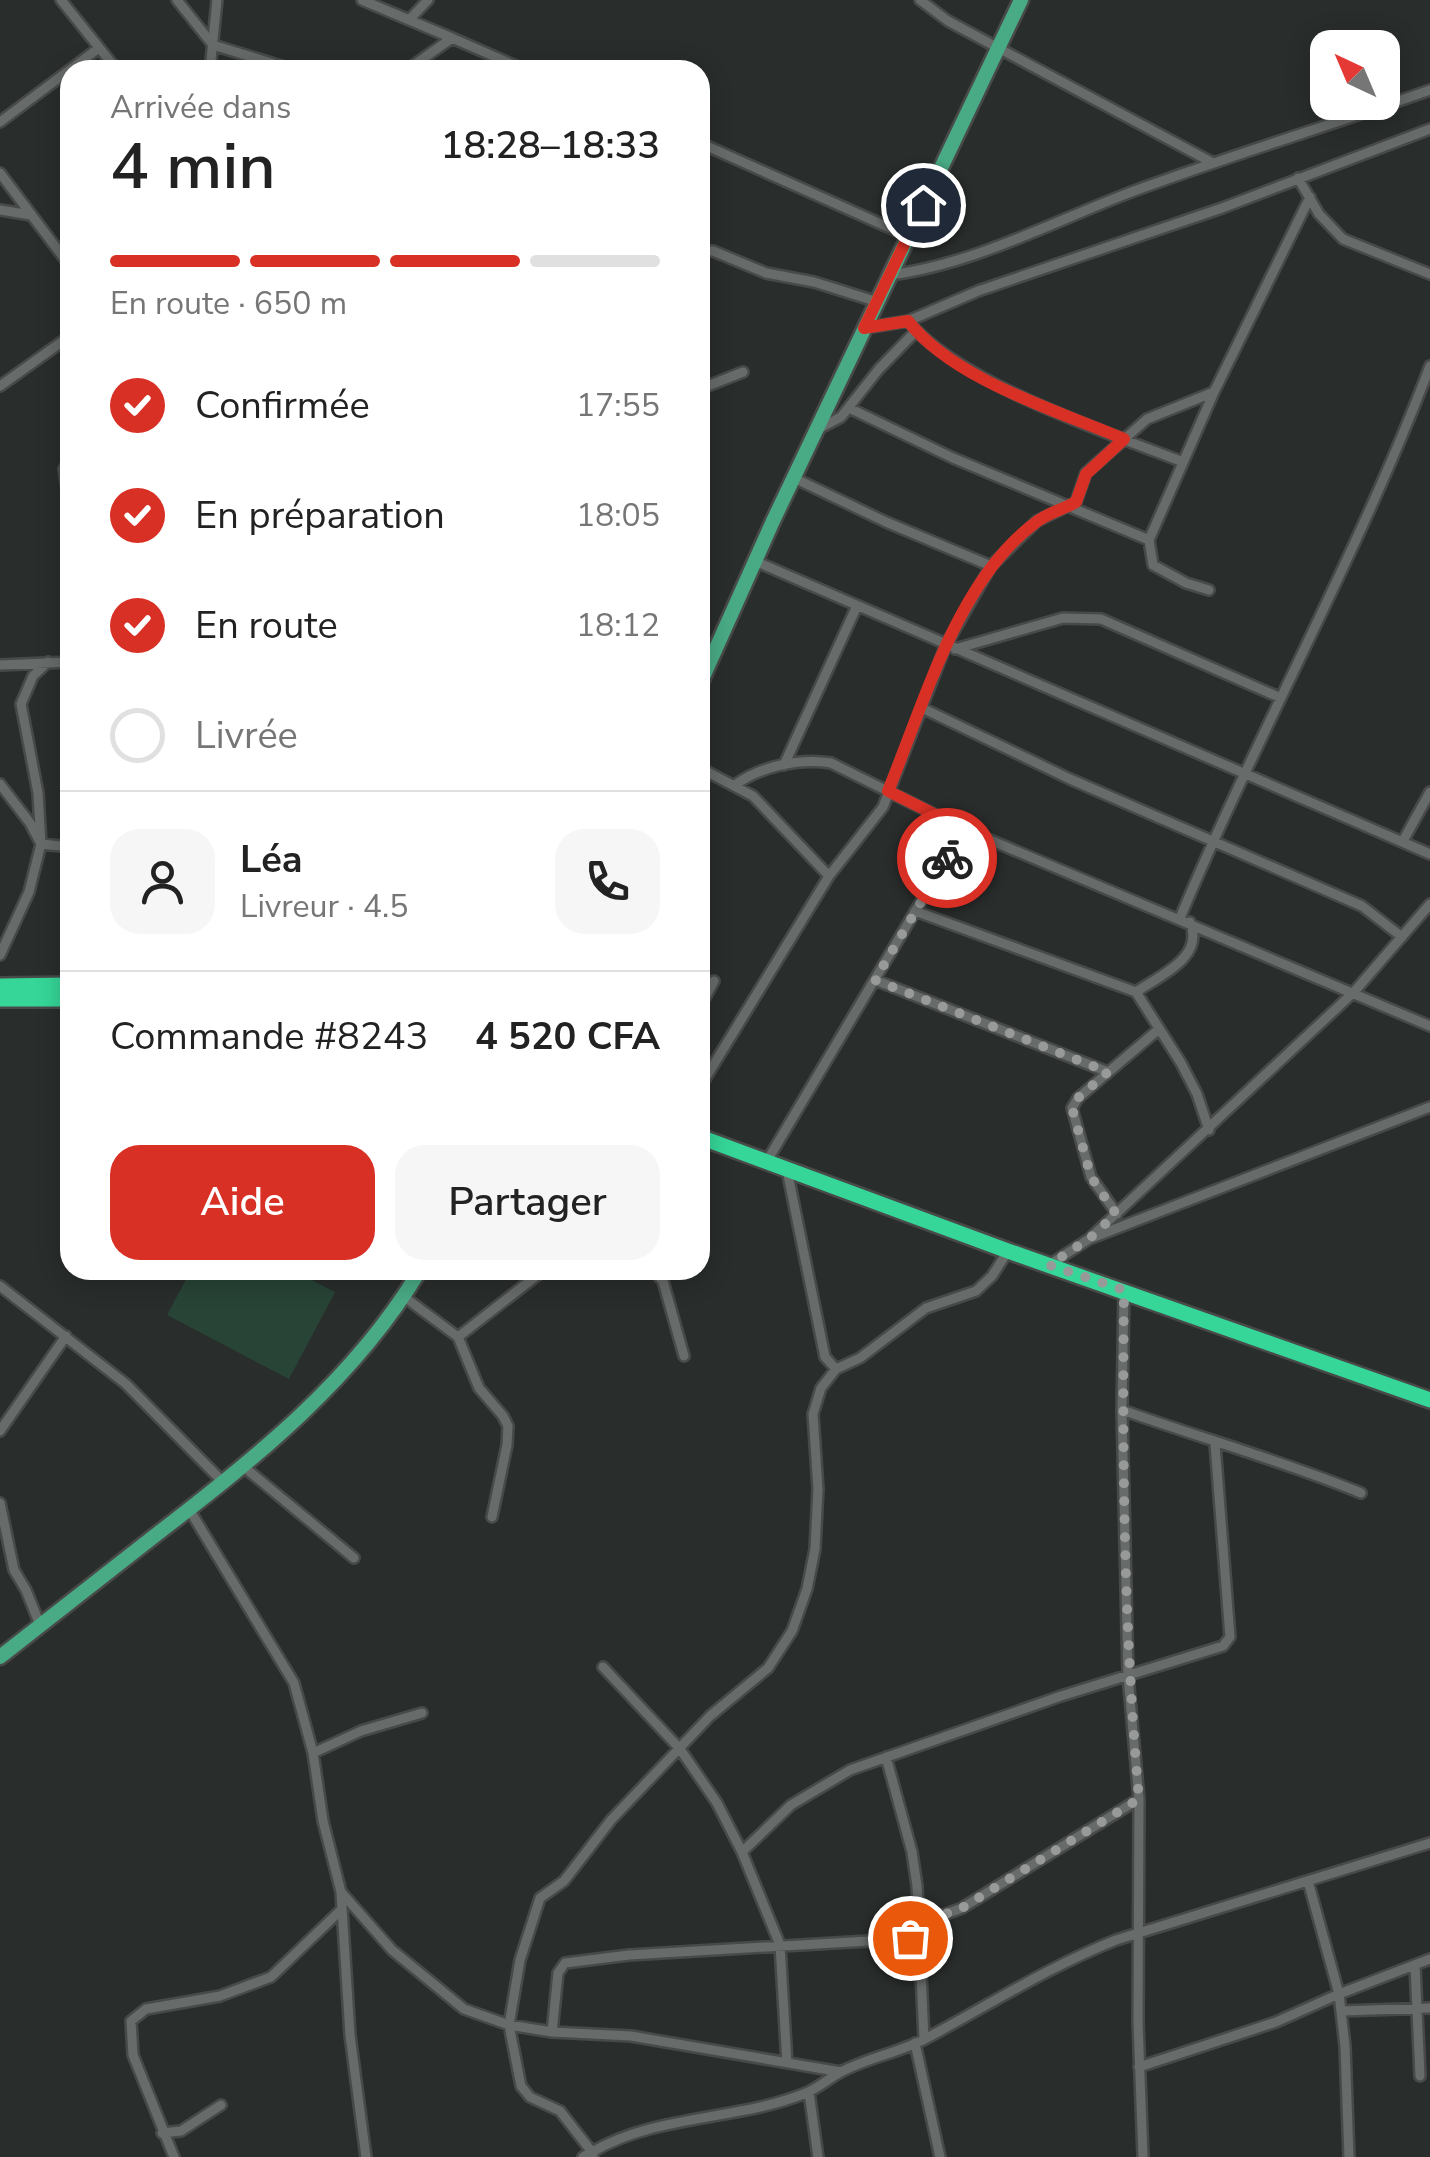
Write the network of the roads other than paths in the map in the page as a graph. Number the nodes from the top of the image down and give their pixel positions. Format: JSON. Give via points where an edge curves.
{"nodes":[{"id":1,"x":61,"y":0,"type":"edge"},
{"id":2,"x":177,"y":0,"type":"edge"},
{"id":3,"x":217,"y":0,"type":"edge"},
{"id":4,"x":362,"y":0,"type":"edge"},
{"id":5,"x":428,"y":0,"type":"edge"},
{"id":6,"x":920,"y":0,"type":"edge"},
{"id":7,"x":1021,"y":0,"type":"edge"},
{"id":8,"x":409,"y":20,"type":"junction"},
{"id":9,"x":452,"y":38,"type":"junction"},
{"id":10,"x":212,"y":45,"type":"junction"},
{"id":11,"x":99,"y":48,"type":"junction"},
{"id":12,"x":1000,"y":48,"type":"junction"},
{"id":13,"x":83,"y":60,"type":"edge"},
{"id":14,"x":109,"y":60,"type":"edge"},
{"id":15,"x":211,"y":60,"type":"edge"},
{"id":16,"x":261,"y":60,"type":"edge"},
{"id":17,"x":421,"y":60,"type":"edge"},
{"id":18,"x":503,"y":60,"type":"edge"},
{"id":19,"x":60,"y":77,"type":"edge"},
{"id":20,"x":1430,"y":90,"type":"edge"},
{"id":21,"x":0,"y":122,"type":"edge"},
{"id":22,"x":1430,"y":129,"type":"edge"},
{"id":23,"x":710,"y":147,"type":"edge"},
{"id":24,"x":1213,"y":162,"type":"junction"},
{"id":25,"x":0,"y":173,"type":"edge"},
{"id":26,"x":1298,"y":178,"type":"junction"},
{"id":27,"x":1310,"y":197,"type":"junction"},
{"id":28,"x":0,"y":210,"type":"edge"},
{"id":29,"x":31,"y":215,"type":"junction"},
{"id":30,"x":908,"y":236,"type":"junction"},
{"id":31,"x":710,"y":251,"type":"edge"},
{"id":32,"x":60,"y":253,"type":"edge"},
{"id":33,"x":1430,"y":274,"type":"edge"},
{"id":34,"x":890,"y":275,"type":"junction"},
{"id":35,"x":878,"y":302,"type":"junction"},
{"id":36,"x":908,"y":321,"type":"junction"},
{"id":37,"x":864,"y":328,"type":"junction"},
{"id":38,"x":916,"y":331,"type":"junction"},
{"id":39,"x":60,"y":343,"type":"edge"},
{"id":40,"x":1430,"y":366,"type":"edge"},
{"id":41,"x":743,"y":372,"type":"dead end"},
{"id":42,"x":710,"y":385,"type":"edge"},
{"id":43,"x":0,"y":386,"type":"edge"},
{"id":44,"x":1214,"y":392,"type":"junction"},
{"id":45,"x":849,"y":408,"type":"junction"},
{"id":46,"x":820,"y":428,"type":"junction"},
{"id":47,"x":1124,"y":439,"type":"junction"},
{"id":48,"x":1183,"y":462,"type":"junction"},
{"id":49,"x":794,"y":478,"type":"junction"},
{"id":50,"x":1066,"y":508,"type":"junction"},
{"id":51,"x":1148,"y":540,"type":"junction"},
{"id":52,"x":755,"y":561,"type":"junction"},
{"id":53,"x":991,"y":566,"type":"junction"},
{"id":54,"x":1208,"y":590,"type":"dead end"},
{"id":55,"x":856,"y":608,"type":"junction"},
{"id":56,"x":710,"y":644,"type":"edge"},
{"id":57,"x":951,"y":647,"type":"junction"},
{"id":58,"x":48,"y":662,"type":"junction"},
{"id":59,"x":60,"y":662,"type":"edge"},
{"id":60,"x":0,"y":665,"type":"edge"},
{"id":61,"x":1281,"y":698,"type":"junction"},
{"id":62,"x":922,"y":708,"type":"junction"},
{"id":63,"x":784,"y":765,"type":"junction"},
{"id":64,"x":710,"y":773,"type":"edge"},
{"id":65,"x":1244,"y":773,"type":"junction"},
{"id":66,"x":0,"y":784,"type":"edge"},
{"id":67,"x":735,"y":785,"type":"junction"},
{"id":68,"x":888,"y":791,"type":"junction"},
{"id":69,"x":1430,"y":792,"type":"edge"},
{"id":70,"x":964,"y":829,"type":"junction"},
{"id":71,"x":1403,"y":841,"type":"junction"},
{"id":72,"x":1212,"y":842,"type":"junction"},
{"id":73,"x":41,"y":844,"type":"junction"},
{"id":74,"x":60,"y":846,"type":"edge"},
{"id":75,"x":1430,"y":854,"type":"edge"},
{"id":76,"x":828,"y":876,"type":"junction"},
{"id":77,"x":1430,"y":904,"type":"edge"},
{"id":78,"x":916,"y":911,"type":"junction"},
{"id":79,"x":1185,"y":920,"type":"junction"},
{"id":80,"x":1402,"y":937,"type":"junction"},
{"id":81,"x":0,"y":955,"type":"edge"},
{"id":82,"x":875,"y":980,"type":"junction"},
{"id":83,"x":714,"y":981,"type":"dead end"},
{"id":84,"x":60,"y":985,"type":"edge"},
{"id":85,"x":0,"y":986,"type":"edge"},
{"id":86,"x":710,"y":988,"type":"edge"},
{"id":87,"x":1136,"y":992,"type":"junction"},
{"id":88,"x":1354,"y":992,"type":"junction"},
{"id":89,"x":0,"y":999,"type":"edge"},
{"id":90,"x":60,"y":999,"type":"edge"},
{"id":91,"x":1430,"y":1026,"type":"edge"},
{"id":92,"x":1160,"y":1029,"type":"junction"},
{"id":93,"x":710,"y":1071,"type":"edge"},
{"id":94,"x":1108,"y":1072,"type":"junction"},
{"id":95,"x":1430,"y":1107,"type":"edge"},
{"id":96,"x":1209,"y":1130,"type":"junction"},
{"id":97,"x":710,"y":1141,"type":"edge"},
{"id":98,"x":767,"y":1162,"type":"junction"},
{"id":99,"x":787,"y":1168,"type":"junction"},
{"id":100,"x":1116,"y":1214,"type":"junction"},
{"id":101,"x":1089,"y":1239,"type":"junction"},
{"id":102,"x":1008,"y":1251,"type":"junction"},
{"id":103,"x":1049,"y":1265,"type":"junction"},
{"id":104,"x":410,"y":1280,"type":"edge"},
{"id":105,"x":531,"y":1280,"type":"edge"},
{"id":106,"x":663,"y":1280,"type":"edge"},
{"id":107,"x":0,"y":1286,"type":"edge"},
{"id":108,"x":1124,"y":1290,"type":"junction"},
{"id":109,"x":403,"y":1296,"type":"junction"},
{"id":110,"x":66,"y":1336,"type":"junction"},
{"id":111,"x":458,"y":1337,"type":"junction"},
{"id":112,"x":684,"y":1356,"type":"dead end"},
{"id":113,"x":836,"y":1369,"type":"junction"},
{"id":114,"x":1430,"y":1400,"type":"edge"},
{"id":115,"x":1122,"y":1410,"type":"junction"},
{"id":116,"x":0,"y":1431,"type":"edge"},
{"id":117,"x":1215,"y":1444,"type":"junction"},
{"id":118,"x":244,"y":1467,"type":"junction"},
{"id":119,"x":224,"y":1483,"type":"junction"},
{"id":120,"x":1361,"y":1493,"type":"dead end"},
{"id":121,"x":0,"y":1503,"type":"edge"},
{"id":122,"x":189,"y":1509,"type":"junction"},
{"id":123,"x":492,"y":1516,"type":"dead end"},
{"id":124,"x":354,"y":1558,"type":"dead end"},
{"id":125,"x":0,"y":1565,"type":"edge"},
{"id":126,"x":14,"y":1570,"type":"junction"},
{"id":127,"x":40,"y":1625,"type":"junction"},
{"id":128,"x":0,"y":1657,"type":"edge"},
{"id":129,"x":603,"y":1667,"type":"dead end"},
{"id":130,"x":1128,"y":1676,"type":"junction"},
{"id":131,"x":422,"y":1713,"type":"dead end"},
{"id":132,"x":680,"y":1749,"type":"junction"},
{"id":133,"x":313,"y":1753,"type":"junction"},
{"id":134,"x":886,"y":1757,"type":"junction"},
{"id":135,"x":1139,"y":1799,"type":"junction"},
{"id":136,"x":1430,"y":1843,"type":"edge"},
{"id":137,"x":742,"y":1852,"type":"junction"},
{"id":138,"x":1308,"y":1881,"type":"junction"},
{"id":139,"x":341,"y":1892,"type":"junction"},
{"id":140,"x":341,"y":1910,"type":"junction"},
{"id":141,"x":919,"y":1924,"type":"junction"},
{"id":142,"x":1138,"y":1932,"type":"junction"},
{"id":143,"x":920,"y":1938,"type":"junction"},
{"id":144,"x":780,"y":1945,"type":"junction"},
{"id":145,"x":1430,"y":1959,"type":"edge"},
{"id":146,"x":1414,"y":1966,"type":"junction"},
{"id":147,"x":1339,"y":1994,"type":"junction"},
{"id":148,"x":1430,"y":2008,"type":"edge"},
{"id":149,"x":1342,"y":2010,"type":"junction"},
{"id":150,"x":1418,"y":2010,"type":"junction"},
{"id":151,"x":508,"y":2025,"type":"junction"},
{"id":152,"x":552,"y":2032,"type":"junction"},
{"id":153,"x":920,"y":2041,"type":"junction"},
{"id":154,"x":787,"y":2063,"type":"junction"},
{"id":155,"x":1139,"y":2066,"type":"junction"},
{"id":156,"x":841,"y":2072,"type":"junction"},
{"id":157,"x":1420,"y":2076,"type":"dead end"},
{"id":158,"x":809,"y":2092,"type":"junction"},
{"id":159,"x":222,"y":2105,"type":"dead end"},
{"id":160,"x":162,"y":2133,"type":"junction"},
{"id":161,"x":590,"y":2155,"type":"edge"},
{"id":162,"x":174,"y":2157,"type":"edge"},
{"id":163,"x":366,"y":2157,"type":"edge"},
{"id":164,"x":818,"y":2157,"type":"edge"},
{"id":165,"x":940,"y":2157,"type":"edge"},
{"id":166,"x":1143,"y":2157,"type":"edge"},
{"id":167,"x":1348,"y":2157,"type":"edge"}],
"edges":[{"from":1,"to":11,"type":"street"},
{"from":2,"to":10,"type":"street"},
{"from":3,"to":10,"type":"street"},
{"from":4,"to":8,"type":"street"},
{"from":5,"to":8,"type":"street"},
{"from":6,"to":12,"type":"street"},
{"from":7,"to":12,"type":"main road"},
{"from":8,"to":9,"type":"street"},
{"from":9,"to":17,"type":"street"},
{"from":9,"to":18,"type":"street"},
{"from":10,"to":15,"type":"street"},
{"from":10,"to":16,"type":"street"},
{"from":11,"to":13,"type":"street"},
{"from":11,"to":14,"type":"street"},
{"from":12,"to":24,"type":"street"},
{"from":12,"to":30,"type":"main road"},
{"from":19,"to":21,"type":"street"},
{"from":20,"to":24,"type":"street"},
{"from":22,"to":26,"type":"street"},
{"from":23,"to":30,"type":"street"},
{"from":24,"to":34,"type":"street","via":[[974,255]]},
{"from":25,"to":29,"type":"street"},
{"from":26,"to":27,"type":"street"},
{"from":26,"to":36,"type":"street"},
{"from":27,"to":33,"type":"street","via":[[1344,239]]},
{"from":27,"to":44,"type":"street"},
{"from":28,"to":29,"type":"street"},
{"from":29,"to":32,"type":"street"},
{"from":30,"to":34,"type":"main road"},
{"from":31,"to":35,"type":"street"},
{"from":34,"to":35,"type":"main road"},
{"from":35,"to":37,"type":"main road"},
{"from":36,"to":37,"type":"street"},
{"from":36,"to":38,"type":"street"},
{"from":37,"to":46,"type":"main road"},
{"from":38,"to":45,"type":"street"},
{"from":38,"to":47,"type":"street","via":[[968,369]]},
{"from":39,"to":43,"type":"street"},
{"from":40,"to":61,"type":"street"},
{"from":41,"to":42,"type":"street"},
{"from":44,"to":47,"type":"street","via":[[1156,413]]},
{"from":44,"to":48,"type":"street"},
{"from":45,"to":46,"type":"street"},
{"from":45,"to":50,"type":"street"},
{"from":46,"to":49,"type":"main road"},
{"from":47,"to":48,"type":"street"},
{"from":47,"to":50,"type":"street","via":[[1086,474],[1076,502]]},
{"from":48,"to":51,"type":"street"},
{"from":49,"to":52,"type":"main road"},
{"from":49,"to":53,"type":"street"},
{"from":50,"to":51,"type":"street"},
{"from":50,"to":53,"type":"street","via":[[1037,521]]},
{"from":51,"to":54,"type":"street","via":[[1153,565]]},
{"from":52,"to":55,"type":"street"},
{"from":52,"to":56,"type":"main road"},
{"from":53,"to":57,"type":"street"},
{"from":55,"to":57,"type":"street"},
{"from":55,"to":63,"type":"street"},
{"from":57,"to":61,"type":"street","via":[[1063,618],[1102,619]]},
{"from":57,"to":62,"type":"street"},
{"from":57,"to":65,"type":"street"},
{"from":58,"to":59,"type":"street"},
{"from":58,"to":60,"type":"street"},
{"from":58,"to":73,"type":"street","via":[[21,704]]},
{"from":61,"to":65,"type":"street"},
{"from":62,"to":68,"type":"street"},
{"from":62,"to":72,"type":"street"},
{"from":63,"to":67,"type":"street"},
{"from":63,"to":68,"type":"street","via":[[831,763]]},
{"from":64,"to":67,"type":"street"},
{"from":65,"to":71,"type":"street"},
{"from":65,"to":72,"type":"street"},
{"from":66,"to":73,"type":"street"},
{"from":67,"to":76,"type":"street","via":[[763,804]]},
{"from":68,"to":70,"type":"street"},
{"from":68,"to":76,"type":"street","via":[[873,822]]},
{"from":69,"to":71,"type":"street"},
{"from":70,"to":78,"type":"street"},
{"from":70,"to":79,"type":"street"},
{"from":71,"to":75,"type":"street"},
{"from":72,"to":79,"type":"street"},
{"from":72,"to":80,"type":"street","via":[[1362,906]]},
{"from":73,"to":74,"type":"street"},
{"from":73,"to":81,"type":"street","via":[[29,892]]},
{"from":76,"to":93,"type":"street"},
{"from":77,"to":80,"type":"street"},
{"from":78,"to":82,"type":"street"},
{"from":78,"to":87,"type":"street"},
{"from":79,"to":87,"type":"street","via":[[1195,934],[1193,948]]},
{"from":79,"to":88,"type":"street"},
{"from":80,"to":88,"type":"street"},
{"from":82,"to":94,"type":"street"},
{"from":82,"to":98,"type":"street"},
{"from":83,"to":86,"type":"street"},
{"from":84,"to":85,"type":"highway"},
{"from":87,"to":92,"type":"street"},
{"from":88,"to":91,"type":"street"},
{"from":88,"to":96,"type":"street"},
{"from":89,"to":90,"type":"highway"},
{"from":92,"to":94,"type":"street"},
{"from":92,"to":96,"type":"street"},
{"from":94,"to":100,"type":"street","via":[[1072,1108],[1091,1177]]},
{"from":95,"to":101,"type":"street"},
{"from":96,"to":100,"type":"street"},
{"from":97,"to":98,"type":"highway"},
{"from":98,"to":99,"type":"highway"},
{"from":99,"to":102,"type":"highway"},
{"from":99,"to":113,"type":"street","via":[[825,1357]]},
{"from":100,"to":101,"type":"street"},
{"from":101,"to":103,"type":"street"},
{"from":102,"to":103,"type":"highway"},
{"from":102,"to":113,"type":"street","via":[[976,1291],[926,1308]]},
{"from":103,"to":108,"type":"highway"},
{"from":104,"to":109,"type":"main road"},
{"from":105,"to":111,"type":"street"},
{"from":106,"to":112,"type":"street"},
{"from":107,"to":110,"type":"street"},
{"from":108,"to":114,"type":"highway"},
{"from":108,"to":115,"type":"street"},
{"from":109,"to":111,"type":"street"},
{"from":109,"to":118,"type":"main road","via":[[336,1381]]},
{"from":110,"to":116,"type":"street"},
{"from":110,"to":119,"type":"street","via":[[126,1384]]},
{"from":111,"to":123,"type":"street","via":[[479,1388],[508,1426]]},
{"from":113,"to":132,"type":"street","via":[[813,1414],[814,1549],[792,1631],[768,1668]]},
{"from":115,"to":117,"type":"street"},
{"from":115,"to":130,"type":"street"},
{"from":117,"to":120,"type":"street"},
{"from":117,"to":130,"type":"street","via":[[1230,1636],[1218,1649]]},
{"from":118,"to":119,"type":"main road"},
{"from":118,"to":124,"type":"street"},
{"from":119,"to":122,"type":"main road"},
{"from":121,"to":126,"type":"street"},
{"from":122,"to":127,"type":"main road"},
{"from":122,"to":133,"type":"street","via":[[294,1683]]},
{"from":125,"to":126,"type":"street"},
{"from":126,"to":127,"type":"street"},
{"from":127,"to":128,"type":"main road"},
{"from":129,"to":132,"type":"street"},
{"from":130,"to":134,"type":"street"},
{"from":130,"to":135,"type":"street"},
{"from":131,"to":133,"type":"street","via":[[361,1730]]},
{"from":132,"to":137,"type":"street"},
{"from":132,"to":151,"type":"street","via":[[564,1881],[540,1898]]},
{"from":133,"to":139,"type":"street"},
{"from":134,"to":137,"type":"street","via":[[815,1788]]},
{"from":134,"to":141,"type":"street","via":[[912,1852]]},
{"from":135,"to":141,"type":"street","via":[[962,1908]]},
{"from":135,"to":142,"type":"street"},
{"from":136,"to":138,"type":"street"},
{"from":137,"to":144,"type":"street"},
{"from":138,"to":142,"type":"street"},
{"from":138,"to":147,"type":"street"},
{"from":139,"to":140,"type":"street"},
{"from":139,"to":151,"type":"street","via":[[392,1950],[449,1999]]},
{"from":140,"to":160,"type":"street","via":[[271,1977],[220,1996],[146,2009],[131,2022],[133,2055]]},
{"from":140,"to":163,"type":"street"},
{"from":141,"to":143,"type":"street"},
{"from":142,"to":153,"type":"street","via":[[1077,1955]]},
{"from":142,"to":155,"type":"street"},
{"from":143,"to":144,"type":"street"},
{"from":143,"to":153,"type":"street"},
{"from":144,"to":152,"type":"street","via":[[564,1963]]},
{"from":144,"to":154,"type":"street"},
{"from":145,"to":146,"type":"street"},
{"from":146,"to":147,"type":"street"},
{"from":146,"to":150,"type":"street"},
{"from":147,"to":149,"type":"street"},
{"from":147,"to":155,"type":"street","via":[[1276,2022]]},
{"from":148,"to":150,"type":"street"},
{"from":149,"to":150,"type":"street"},
{"from":149,"to":167,"type":"street"},
{"from":150,"to":157,"type":"street"},
{"from":151,"to":152,"type":"street"},
{"from":151,"to":161,"type":"street","via":[[525,2094],[560,2111]]},
{"from":152,"to":154,"type":"street","via":[[631,2036]]},
{"from":153,"to":156,"type":"street"},
{"from":153,"to":165,"type":"street"},
{"from":154,"to":156,"type":"street"},
{"from":155,"to":166,"type":"street"},
{"from":156,"to":158,"type":"street"},
{"from":158,"to":161,"type":"street","via":[[647,2129]]},
{"from":158,"to":164,"type":"street"},
{"from":159,"to":160,"type":"street","via":[[181,2132]]},
{"from":160,"to":162,"type":"street"}]}
